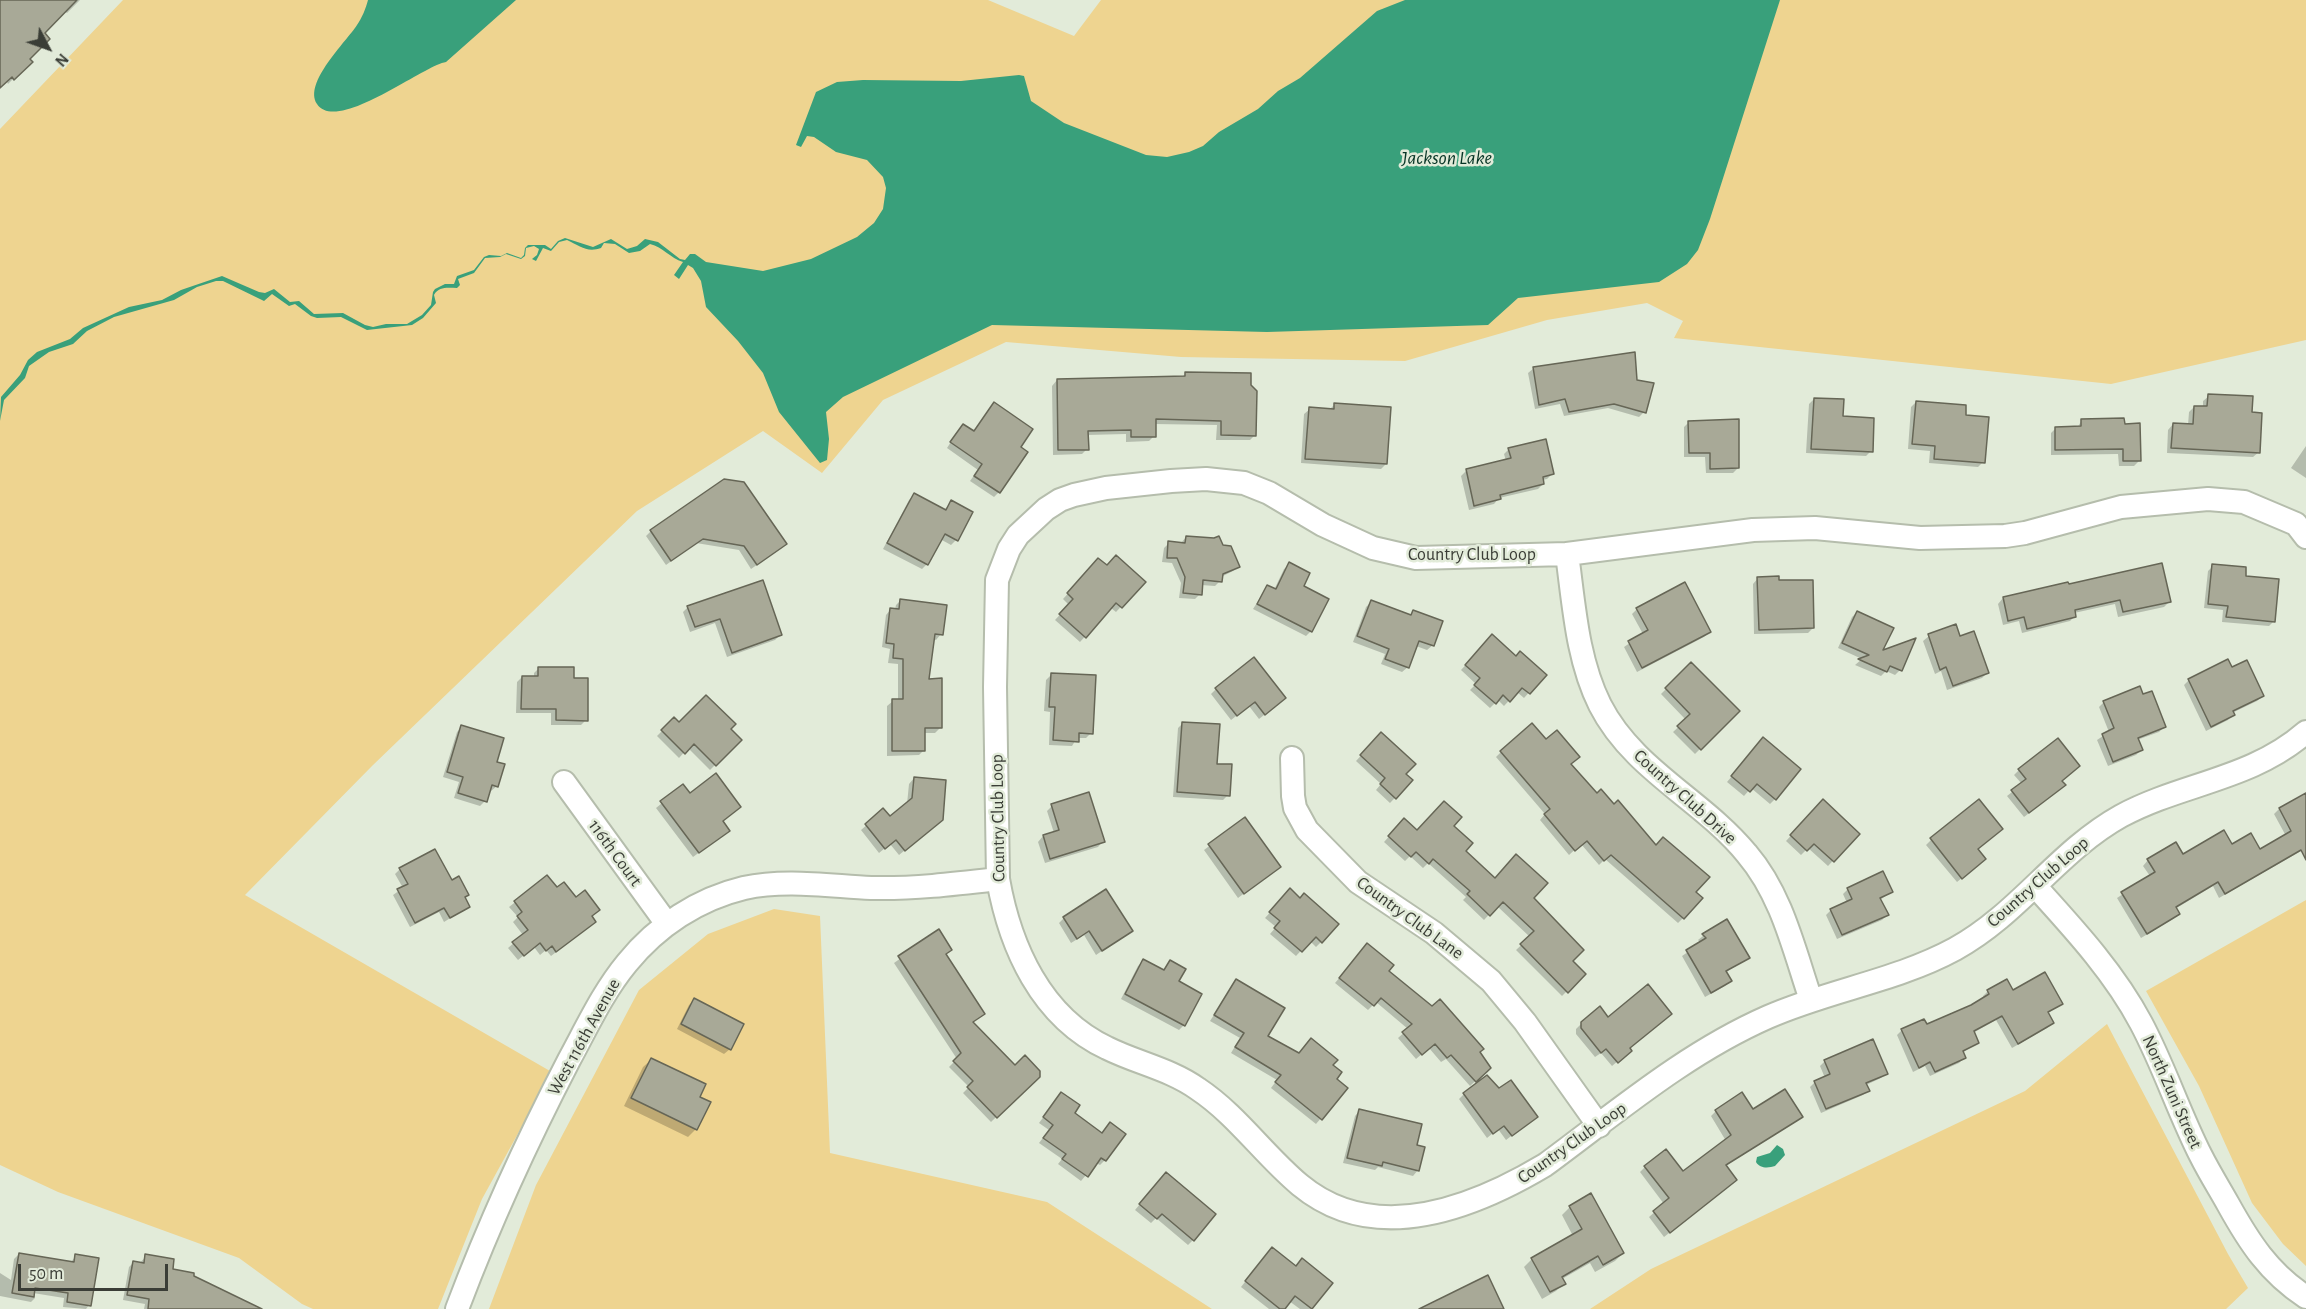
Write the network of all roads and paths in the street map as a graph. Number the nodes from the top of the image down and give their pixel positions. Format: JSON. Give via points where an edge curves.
{"nodes":[{"id":1,"x":2306,"y":537,"type":"edge"},
{"id":2,"x":1567,"y":554,"type":"junction"},
{"id":3,"x":2306,"y":732,"type":"edge"},
{"id":4,"x":1292,"y":758,"type":"dead end"},
{"id":5,"x":564,"y":782,"type":"dead end"},
{"id":6,"x":998,"y":879,"type":"junction"},
{"id":7,"x":2035,"y":886,"type":"junction"},
{"id":8,"x":667,"y":924,"type":"junction"},
{"id":9,"x":1811,"y":1000,"type":"junction"},
{"id":10,"x":1599,"y":1126,"type":"junction"},
{"id":11,"x":2306,"y":1297,"type":"edge"},
{"id":12,"x":457,"y":1309,"type":"edge"}],
"edges":[{"from":1,"to":2,"type":"street","name":"Country Club Loop","via":[[2296,524],[2244,502],[2208,499],[2121,507],[2005,536],[1920,538],[1815,528],[1753,530]]},
{"from":2,"to":6,"type":"street","name":"Country Club Loop","via":[[1403,556],[1372,548],[1244,483],[1171,481],[1106,488],[1060,500],[1018,535],[998,580]]},
{"from":2,"to":9,"type":"street","name":"Country Club Drive","via":[[1585,668],[1600,705],[1636,754],[1729,834],[1754,863],[1780,909]]},
{"from":3,"to":7,"type":"street","name":"Country Club Loop","via":[[2238,773],[2123,815],[2088,837]]},
{"from":4,"to":10,"type":"street","name":"Country Club Lane","via":[[1295,808],[1307,830],[1358,882],[1434,933],[1491,981]]},
{"from":5,"to":8,"type":"street","name":"116th Court"},
{"from":6,"to":8,"type":"street","name":"West 116th Avenue","via":[[908,888],[771,884],[720,895]]},
{"from":6,"to":10,"type":"street","name":"Country Club Loop","via":[[1002,906],[1023,963],[1064,1018],[1092,1041],[1166,1070],[1200,1090],[1299,1184],[1348,1212],[1413,1217],[1488,1196],[1545,1165]]},
{"from":7,"to":9,"type":"street","name":"Country Club Loop","via":[[1997,921],[1956,948],[1890,978]]},
{"from":7,"to":11,"type":"street","name":"North Zuni Street","via":[[2074,929],[2133,1009],[2200,1155],[2244,1234],[2265,1263]]},
{"from":8,"to":12,"type":"street","name":"West 116th Avenue","via":[[627,962],[599,1005],[510,1182]]},
{"from":9,"to":10,"type":"street","name":"Country Club Loop","via":[[1718,1041]]}]}
